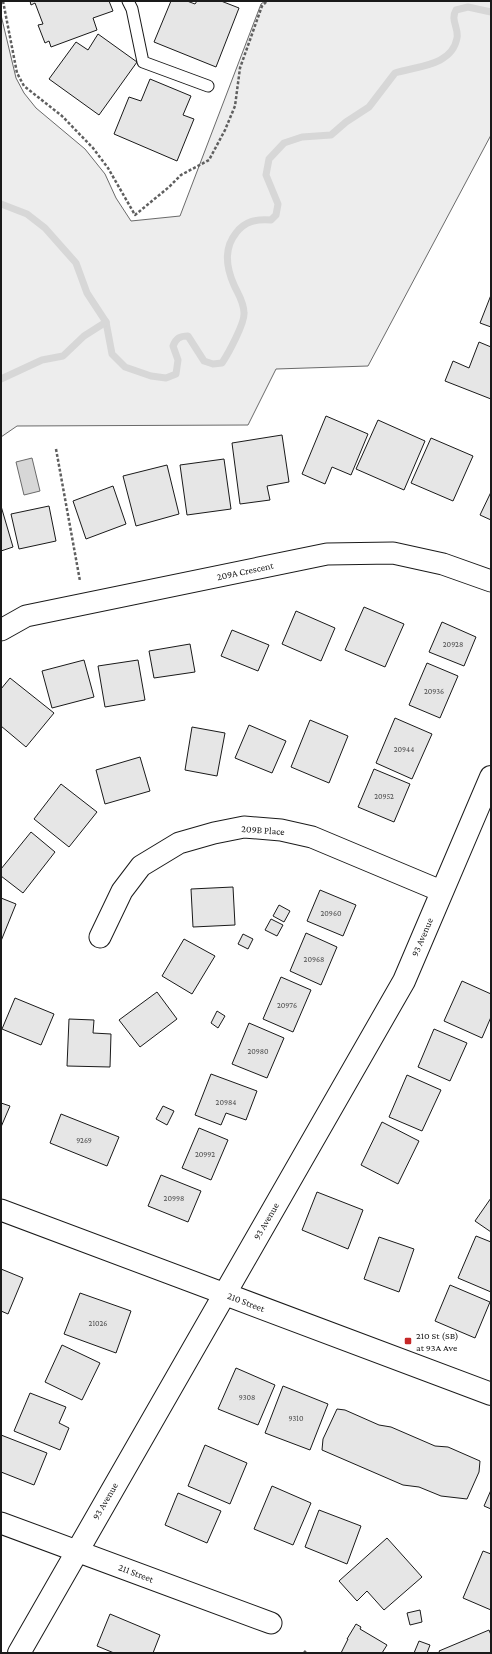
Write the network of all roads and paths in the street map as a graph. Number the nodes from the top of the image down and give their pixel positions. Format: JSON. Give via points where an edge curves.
{"nodes":[{"id":1,"x":3,"y":1,"type":"edge"},
{"id":2,"x":128,"y":1,"type":"edge"},
{"id":3,"x":267,"y":1,"type":"edge"},
{"id":4,"x":208,"y":86,"type":"dead end"},
{"id":5,"x":56,"y":449,"type":"dead end"},
{"id":6,"x":80,"y":581,"type":"dead end"},
{"id":7,"x":491,"y":581,"type":"edge"},
{"id":8,"x":1,"y":630,"type":"edge"},
{"id":9,"x":491,"y":777,"type":"edge"},
{"id":10,"x":441,"y":892,"type":"junction"},
{"id":11,"x":100,"y":937,"type":"dead end"},
{"id":12,"x":1,"y":1210,"type":"edge"},
{"id":13,"x":225,"y":1294,"type":"junction"},
{"id":14,"x":491,"y":1394,"type":"edge"},
{"id":15,"x":1,"y":1523,"type":"edge"},
{"id":16,"x":76,"y":1550,"type":"junction"},
{"id":17,"x":272,"y":1623,"type":"dead end"},
{"id":18,"x":19,"y":1653,"type":"edge"}],
"edges":[{"from":1,"to":3,"type":"path","via":[[17,73],[24,86],[62,116],[93,148],[108,168],[135,215],[182,175],[209,160],[235,106],[240,68],[262,6]]},
{"from":2,"to":4,"type":"lane","via":[[143,62]]},
{"from":5,"to":6,"type":"path"},
{"from":7,"to":8,"type":"street","name":"209A Crescent","via":[[443,564],[393,553],[327,554],[26,616]]},
{"from":9,"to":10,"type":"street","name":"93 Avenue"},
{"from":10,"to":11,"type":"street","name":"209B Place","via":[[312,837],[281,830],[244,827],[178,843],[141,866],[122,891]]},
{"from":10,"to":13,"type":"street","name":"93 Avenue","via":[[404,981]]},
{"from":12,"to":13,"type":"street","name":"210 Street"},
{"from":13,"to":14,"type":"street","name":"210 Street"},
{"from":13,"to":16,"type":"street","name":"93 Avenue"},
{"from":15,"to":16,"type":"street","name":"211 Street"},
{"from":16,"to":17,"type":"street","name":"211 Street"},
{"from":16,"to":18,"type":"street","name":"93 Avenue"}]}
